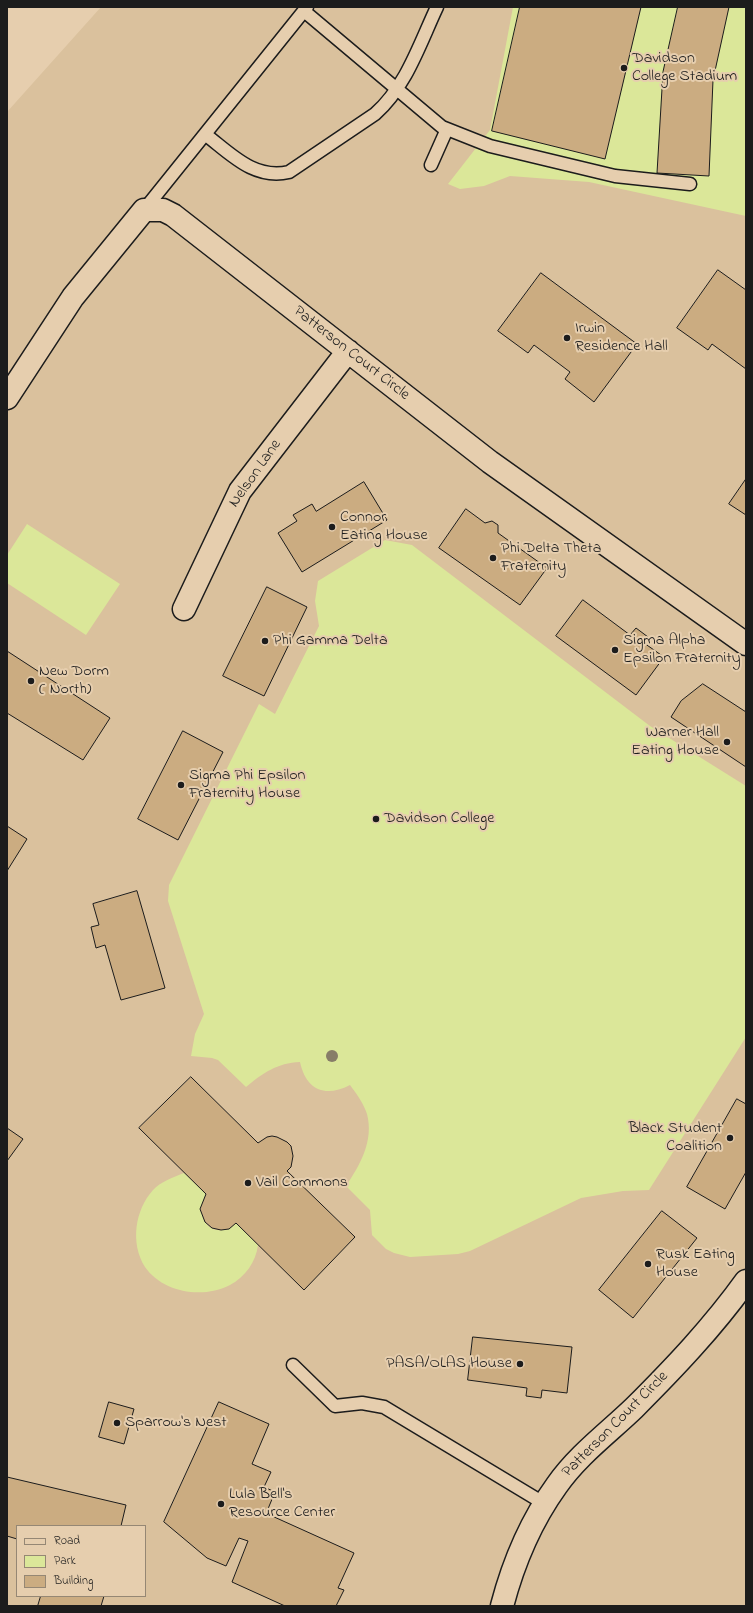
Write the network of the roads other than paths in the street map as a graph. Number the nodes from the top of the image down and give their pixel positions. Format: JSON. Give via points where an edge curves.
{"nodes":[{"id":1,"x":437,"y":7,"type":"edge"},
{"id":2,"x":305,"y":9,"type":"edge"},
{"id":3,"x":396,"y":89,"type":"junction"},
{"id":4,"x":447,"y":129,"type":"junction"},
{"id":5,"x":206,"y":135,"type":"junction"},
{"id":6,"x":431,"y":165,"type":"dead end"},
{"id":7,"x":690,"y":184,"type":"dead end"},
{"id":8,"x":144,"y":210,"type":"junction"},
{"id":9,"x":348,"y":351,"type":"junction"},
{"id":10,"x":7,"y":398,"type":"edge"},
{"id":11,"x":184,"y":609,"type":"dead end"},
{"id":12,"x":746,"y":644,"type":"edge"},
{"id":13,"x":746,"y":1280,"type":"edge"},
{"id":14,"x":293,"y":1365,"type":"dead end"},
{"id":15,"x":545,"y":1504,"type":"junction"},
{"id":16,"x":502,"y":1606,"type":"edge"}],
"edges":[{"from":1,"to":3,"type":"lane","via":[[405,76]]},
{"from":2,"to":3,"type":"lane"},
{"from":2,"to":5,"type":"lane"},
{"from":3,"to":4,"type":"lane"},
{"from":3,"to":5,"type":"lane","via":[[385,106],[375,114],[288,172],[276,175],[247,166]]},
{"from":4,"to":6,"type":"lane"},
{"from":4,"to":7,"type":"lane","via":[[490,146],[615,176]]},
{"from":5,"to":8,"type":"lane"},
{"from":8,"to":9,"type":"street","name":"Patterson Court Circle","via":[[163,210],[173,215]]},
{"from":8,"to":10,"type":"street","via":[[73,297]]},
{"from":9,"to":11,"type":"street","name":"Nelson Lane","via":[[240,491]]},
{"from":9,"to":12,"type":"street","name":"Patterson Court Circle","via":[[490,462]]},
{"from":13,"to":15,"type":"street","name":"Patterson Court Circle","via":[[712,1326],[633,1408],[580,1458]]},
{"from":14,"to":15,"type":"lane","via":[[335,1406],[362,1403],[384,1407]]},
{"from":15,"to":16,"type":"street","name":"Patterson Court Circle","via":[[538,1513],[508,1581]]}]}
